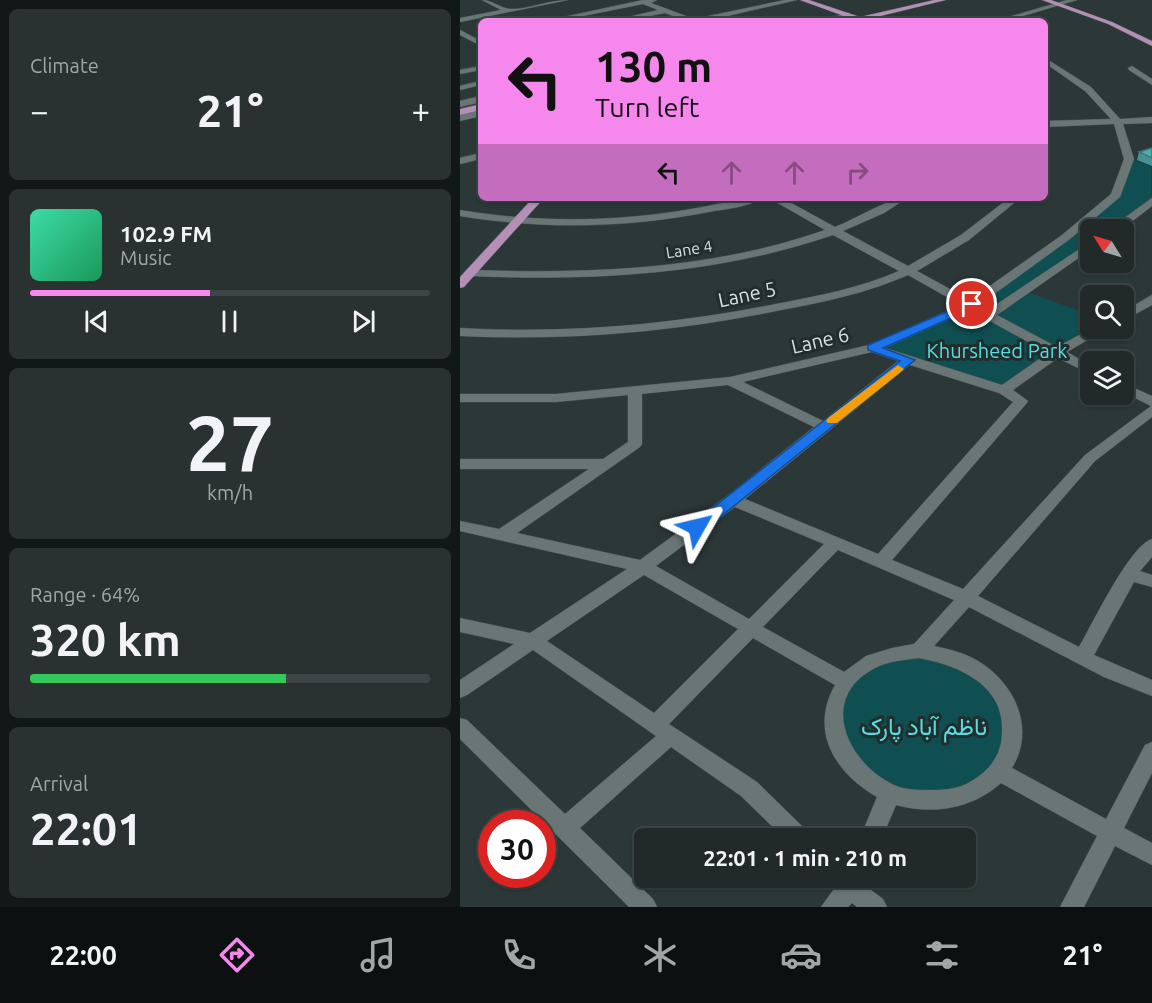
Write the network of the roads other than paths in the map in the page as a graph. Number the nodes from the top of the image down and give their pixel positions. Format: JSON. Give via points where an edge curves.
{"nodes":[{"id":1,"x":485,"y":0,"type":"edge"},
{"id":2,"x":565,"y":0,"type":"edge"},
{"id":3,"x":654,"y":0,"type":"edge"},
{"id":4,"x":794,"y":0,"type":"edge"},
{"id":5,"x":803,"y":0,"type":"edge"},
{"id":6,"x":943,"y":0,"type":"edge"},
{"id":7,"x":1045,"y":0,"type":"edge"},
{"id":8,"x":1074,"y":0,"type":"edge"},
{"id":9,"x":643,"y":2,"type":"junction"},
{"id":10,"x":1058,"y":4,"type":"junction"},
{"id":11,"x":508,"y":11,"type":"junction"},
{"id":12,"x":664,"y":11,"type":"junction"},
{"id":13,"x":563,"y":18,"type":"edge"},
{"id":14,"x":629,"y":18,"type":"edge"},
{"id":15,"x":685,"y":18,"type":"edge"},
{"id":16,"x":708,"y":18,"type":"edge"},
{"id":17,"x":849,"y":18,"type":"edge"},
{"id":18,"x":871,"y":18,"type":"edge"},
{"id":19,"x":1009,"y":18,"type":"edge"},
{"id":20,"x":460,"y":20,"type":"edge"},
{"id":21,"x":460,"y":32,"type":"edge"},
{"id":22,"x":464,"y":37,"type":"edge"},
{"id":23,"x":478,"y":43,"type":"edge"},
{"id":24,"x":1152,"y":44,"type":"edge"},
{"id":25,"x":1048,"y":62,"type":"edge"},
{"id":26,"x":1132,"y":68,"type":"dead end"},
{"id":27,"x":478,"y":69,"type":"edge"},
{"id":28,"x":460,"y":72,"type":"edge"},
{"id":29,"x":478,"y":84,"type":"edge"},
{"id":30,"x":1152,"y":84,"type":"edge"},
{"id":31,"x":460,"y":88,"type":"edge"},
{"id":32,"x":478,"y":101,"type":"edge"},
{"id":33,"x":478,"y":107,"type":"edge"},
{"id":34,"x":461,"y":110,"type":"edge"},
{"id":35,"x":478,"y":113,"type":"edge"},
{"id":36,"x":1152,"y":120,"type":"edge"},
{"id":37,"x":1118,"y":122,"type":"junction"},
{"id":38,"x":1048,"y":124,"type":"edge"},
{"id":39,"x":478,"y":157,"type":"edge"},
{"id":40,"x":460,"y":161,"type":"edge"},
{"id":41,"x":537,"y":201,"type":"edge"},
{"id":42,"x":746,"y":201,"type":"edge"},
{"id":43,"x":779,"y":201,"type":"edge"},
{"id":44,"x":897,"y":201,"type":"edge"},
{"id":45,"x":1012,"y":201,"type":"edge"},
{"id":46,"x":1152,"y":201,"type":"edge"},
{"id":47,"x":460,"y":213,"type":"edge"},
{"id":48,"x":1128,"y":219,"type":"edge"},
{"id":49,"x":516,"y":222,"type":"junction"},
{"id":50,"x":834,"y":231,"type":"junction"},
{"id":51,"x":1080,"y":252,"type":"edge"},
{"id":52,"x":910,"y":270,"type":"junction"},
{"id":53,"x":463,"y":279,"type":"edge"},
{"id":54,"x":1152,"y":299,"type":"edge"},
{"id":55,"x":972,"y":304,"type":"junction"},
{"id":56,"x":1134,"y":310,"type":"edge"},
{"id":57,"x":990,"y":314,"type":"junction"},
{"id":58,"x":460,"y":332,"type":"edge"},
{"id":59,"x":1082,"y":339,"type":"edge"},
{"id":60,"x":873,"y":348,"type":"junction"},
{"id":61,"x":1058,"y":352,"type":"junction"},
{"id":62,"x":908,"y":360,"type":"junction"},
{"id":63,"x":1080,"y":364,"type":"edge"},
{"id":64,"x":730,"y":381,"type":"junction"},
{"id":65,"x":1004,"y":390,"type":"junction"},
{"id":66,"x":635,"y":392,"type":"junction"},
{"id":67,"x":1134,"y":393,"type":"edge"},
{"id":68,"x":460,"y":398,"type":"edge"},
{"id":69,"x":1152,"y":402,"type":"edge"},
{"id":70,"x":1152,"y":410,"type":"edge"},
{"id":71,"x":825,"y":427,"type":"junction"},
{"id":72,"x":460,"y":464,"type":"edge"},
{"id":73,"x":608,"y":464,"type":"junction"},
{"id":74,"x":733,"y":500,"type":"junction"},
{"id":75,"x":460,"y":526,"type":"edge"},
{"id":76,"x":501,"y":536,"type":"junction"},
{"id":77,"x":835,"y":543,"type":"junction"},
{"id":78,"x":1152,"y":544,"type":"edge"},
{"id":79,"x":881,"y":562,"type":"junction"},
{"id":80,"x":643,"y":567,"type":"junction"},
{"id":81,"x":1129,"y":574,"type":"junction"},
{"id":82,"x":1152,"y":581,"type":"edge"},
{"id":83,"x":965,"y":597,"type":"junction"},
{"id":84,"x":460,"y":625,"type":"edge"},
{"id":85,"x":751,"y":628,"type":"junction"},
{"id":86,"x":533,"y":641,"type":"junction"},
{"id":87,"x":919,"y":651,"type":"junction"},
{"id":88,"x":1083,"y":658,"type":"junction"},
{"id":89,"x":846,"y":682,"type":"junction"},
{"id":90,"x":1152,"y":688,"type":"edge"},
{"id":91,"x":460,"y":690,"type":"edge"},
{"id":92,"x":460,"y":726,"type":"edge"},
{"id":93,"x":663,"y":730,"type":"junction"},
{"id":94,"x":1152,"y":752,"type":"edge"},
{"id":95,"x":1000,"y":772,"type":"junction"},
{"id":96,"x":890,"y":793,"type":"junction"},
{"id":97,"x":564,"y":828,"type":"junction"},
{"id":98,"x":789,"y":828,"type":"edge"},
{"id":99,"x":875,"y":828,"type":"edge"},
{"id":100,"x":1111,"y":832,"type":"junction"},
{"id":101,"x":1152,"y":855,"type":"edge"},
{"id":102,"x":844,"y":888,"type":"edge"},
{"id":103,"x":855,"y":888,"type":"edge"},
{"id":104,"x":645,"y":907,"type":"edge"},
{"id":105,"x":834,"y":907,"type":"edge"},
{"id":106,"x":875,"y":907,"type":"edge"},
{"id":107,"x":1072,"y":907,"type":"edge"}],
"edges":[{"from":1,"to":11,"type":"street"},
{"from":2,"to":11,"type":"street"},
{"from":3,"to":9,"type":"street"},
{"from":4,"to":16,"type":"street"},
{"from":5,"to":17,"type":"main road"},
{"from":6,"to":18,"type":"main road"},
{"from":7,"to":10,"type":"main road"},
{"from":8,"to":10,"type":"street"},
{"from":9,"to":12,"type":"street"},
{"from":9,"to":13,"type":"street"},
{"from":10,"to":19,"type":"street"},
{"from":10,"to":24,"type":"main road"},
{"from":11,"to":20,"type":"street"},
{"from":12,"to":14,"type":"street"},
{"from":12,"to":15,"type":"street"},
{"from":21,"to":22,"type":"street"},
{"from":22,"to":23,"type":"street"},
{"from":25,"to":37,"type":"street","name":"Lane 6","via":[[1088,89]]},
{"from":26,"to":30,"type":"street"},
{"from":27,"to":28,"type":"street"},
{"from":29,"to":31,"type":"street"},
{"from":32,"to":34,"type":"street"},
{"from":33,"to":34,"type":"main road"},
{"from":34,"to":35,"type":"street"},
{"from":36,"to":37,"type":"street"},
{"from":37,"to":38,"type":"street"},
{"from":37,"to":55,"type":"street","name":"Lane 6","via":[[1129,159],[1116,195],[1066,237]]},
{"from":39,"to":40,"type":"street"},
{"from":41,"to":49,"type":"main road"},
{"from":42,"to":49,"type":"street","via":[[649,220]]},
{"from":43,"to":50,"type":"street"},
{"from":44,"to":50,"type":"street","name":"Lane 4"},
{"from":45,"to":52,"type":"street","name":"Lane 5","via":[[986,223]]},
{"from":46,"to":48,"type":"street"},
{"from":47,"to":49,"type":"street"},
{"from":49,"to":53,"type":"main road"},
{"from":50,"to":52,"type":"street"},
{"from":50,"to":53,"type":"street","name":"Lane 4","via":[[738,258],[664,270]]},
{"from":51,"to":57,"type":"street"},
{"from":52,"to":55,"type":"street"},
{"from":52,"to":58,"type":"street","name":"Lane 5","via":[[818,299],[716,321],[624,331],[514,336]]},
{"from":54,"to":56,"type":"street"},
{"from":55,"to":57,"type":"street"},
{"from":55,"to":60,"type":"street","name":"Lane 6"},
{"from":57,"to":61,"type":"street"},
{"from":59,"to":61,"type":"street"},
{"from":60,"to":62,"type":"street"},
{"from":60,"to":64,"type":"street","name":"Lane 6"},
{"from":61,"to":63,"type":"street"},
{"from":61,"to":65,"type":"street"},
{"from":62,"to":65,"type":"street"},
{"from":62,"to":71,"type":"street"},
{"from":64,"to":66,"type":"street","name":"Lane 6"},
{"from":64,"to":71,"type":"street"},
{"from":65,"to":79,"type":"street","via":[[1021,401]]},
{"from":66,"to":68,"type":"street","name":"Lane 6","via":[[556,398]]},
{"from":66,"to":73,"type":"street","via":[[635,444]]},
{"from":67,"to":69,"type":"street"},
{"from":70,"to":83,"type":"street","via":[[1090,458]]},
{"from":71,"to":74,"type":"street"},
{"from":72,"to":73,"type":"street"},
{"from":73,"to":76,"type":"street"},
{"from":74,"to":77,"type":"street"},
{"from":74,"to":80,"type":"street"},
{"from":75,"to":76,"type":"street"},
{"from":76,"to":80,"type":"street"},
{"from":77,"to":79,"type":"street"},
{"from":77,"to":85,"type":"street"},
{"from":78,"to":81,"type":"street"},
{"from":79,"to":83,"type":"street"},
{"from":80,"to":85,"type":"street"},
{"from":80,"to":86,"type":"street"},
{"from":81,"to":82,"type":"street"},
{"from":81,"to":88,"type":"street"},
{"from":83,"to":87,"type":"street"},
{"from":83,"to":88,"type":"street"},
{"from":84,"to":86,"type":"street"},
{"from":85,"to":89,"type":"street"},
{"from":85,"to":93,"type":"street"},
{"from":86,"to":91,"type":"street"},
{"from":86,"to":93,"type":"street"},
{"from":87,"to":89,"type":"street","via":[[890,654],[865,665]]},
{"from":87,"to":95,"type":"street","via":[[972,666],[992,682],[1008,703],[1014,727],[1012,751]]},
{"from":88,"to":90,"type":"street"},
{"from":89,"to":96,"type":"street","via":[[834,704],[833,729],[842,755],[862,777]]},
{"from":92,"to":97,"type":"street"},
{"from":93,"to":97,"type":"street"},
{"from":93,"to":98,"type":"street","via":[[749,789]]},
{"from":94,"to":100,"type":"street"},
{"from":95,"to":96,"type":"street","via":[[979,789],[952,799],[921,800]]},
{"from":95,"to":100,"type":"street"},
{"from":96,"to":99,"type":"street"},
{"from":97,"to":104,"type":"street"},
{"from":100,"to":101,"type":"street"},
{"from":100,"to":107,"type":"street"},
{"from":102,"to":105,"type":"street"},
{"from":103,"to":106,"type":"street"}]}
